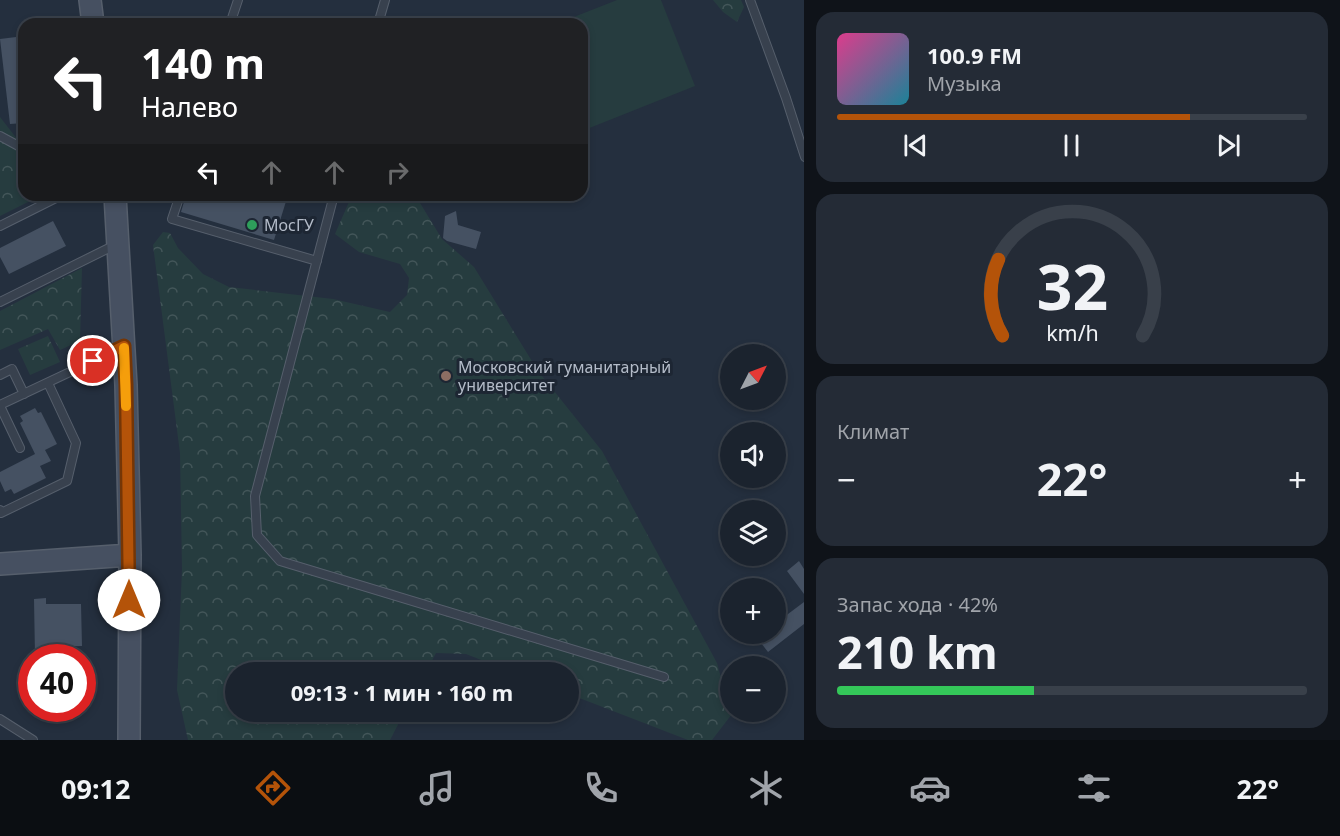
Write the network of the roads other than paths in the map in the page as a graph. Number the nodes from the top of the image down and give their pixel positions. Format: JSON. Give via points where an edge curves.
{"nodes":[{"id":1,"x":90,"y":0,"type":"edge"},
{"id":2,"x":238,"y":0,"type":"edge"},
{"id":3,"x":385,"y":0,"type":"edge"},
{"id":4,"x":750,"y":0,"type":"edge"},
{"id":5,"x":92,"y":18,"type":"edge"},
{"id":6,"x":232,"y":18,"type":"edge"},
{"id":7,"x":380,"y":18,"type":"edge"},
{"id":8,"x":0,"y":136,"type":"edge"},
{"id":9,"x":18,"y":146,"type":"edge"},
{"id":10,"x":804,"y":157,"type":"edge"},
{"id":11,"x":50,"y":201,"type":"edge"},
{"id":12,"x":113,"y":201,"type":"edge"},
{"id":13,"x":178,"y":201,"type":"edge"},
{"id":14,"x":332,"y":201,"type":"edge"},
{"id":15,"x":0,"y":226,"type":"edge"},
{"id":16,"x":118,"y":243,"type":"junction"},
{"id":17,"x":316,"y":261,"type":"junction"},
{"id":18,"x":0,"y":302,"type":"edge"},
{"id":19,"x":124,"y":346,"type":"junction"},
{"id":20,"x":0,"y":375,"type":"edge"},
{"id":21,"x":48,"y":383,"type":"junction"},
{"id":22,"x":24,"y":394,"type":"junction"},
{"id":23,"x":0,"y":406,"type":"edge"},
{"id":24,"x":20,"y":448,"type":"dead end"},
{"id":25,"x":0,"y":512,"type":"edge"},
{"id":26,"x":130,"y":555,"type":"junction"},
{"id":27,"x":0,"y":564,"type":"edge"},
{"id":28,"x":664,"y":677,"type":"dead end"},
{"id":29,"x":0,"y":719,"type":"edge"},
{"id":30,"x":33,"y":740,"type":"edge"},
{"id":31,"x":129,"y":740,"type":"edge"}],
"edges":[{"from":1,"to":5,"type":"street"},
{"from":2,"to":6,"type":"lane"},
{"from":3,"to":7,"type":"lane"},
{"from":4,"to":10,"type":"lane"},
{"from":8,"to":9,"type":"lane"},
{"from":11,"to":15,"type":"lane"},
{"from":12,"to":16,"type":"street"},
{"from":13,"to":17,"type":"lane","via":[[172,219]]},
{"from":14,"to":17,"type":"lane"},
{"from":16,"to":18,"type":"lane"},
{"from":16,"to":19,"type":"street"},
{"from":17,"to":28,"type":"lane","via":[[255,496],[257,535],[280,561]]},
{"from":19,"to":21,"type":"lane"},
{"from":19,"to":26,"type":"street"},
{"from":20,"to":22,"type":"lane","via":[[12,369]]},
{"from":21,"to":22,"type":"lane"},
{"from":21,"to":25,"type":"lane","via":[[76,443],[67,481]]},
{"from":22,"to":23,"type":"lane"},
{"from":23,"to":24,"type":"lane"},
{"from":26,"to":27,"type":"street"},
{"from":26,"to":31,"type":"street"},
{"from":29,"to":30,"type":"lane"}]}
